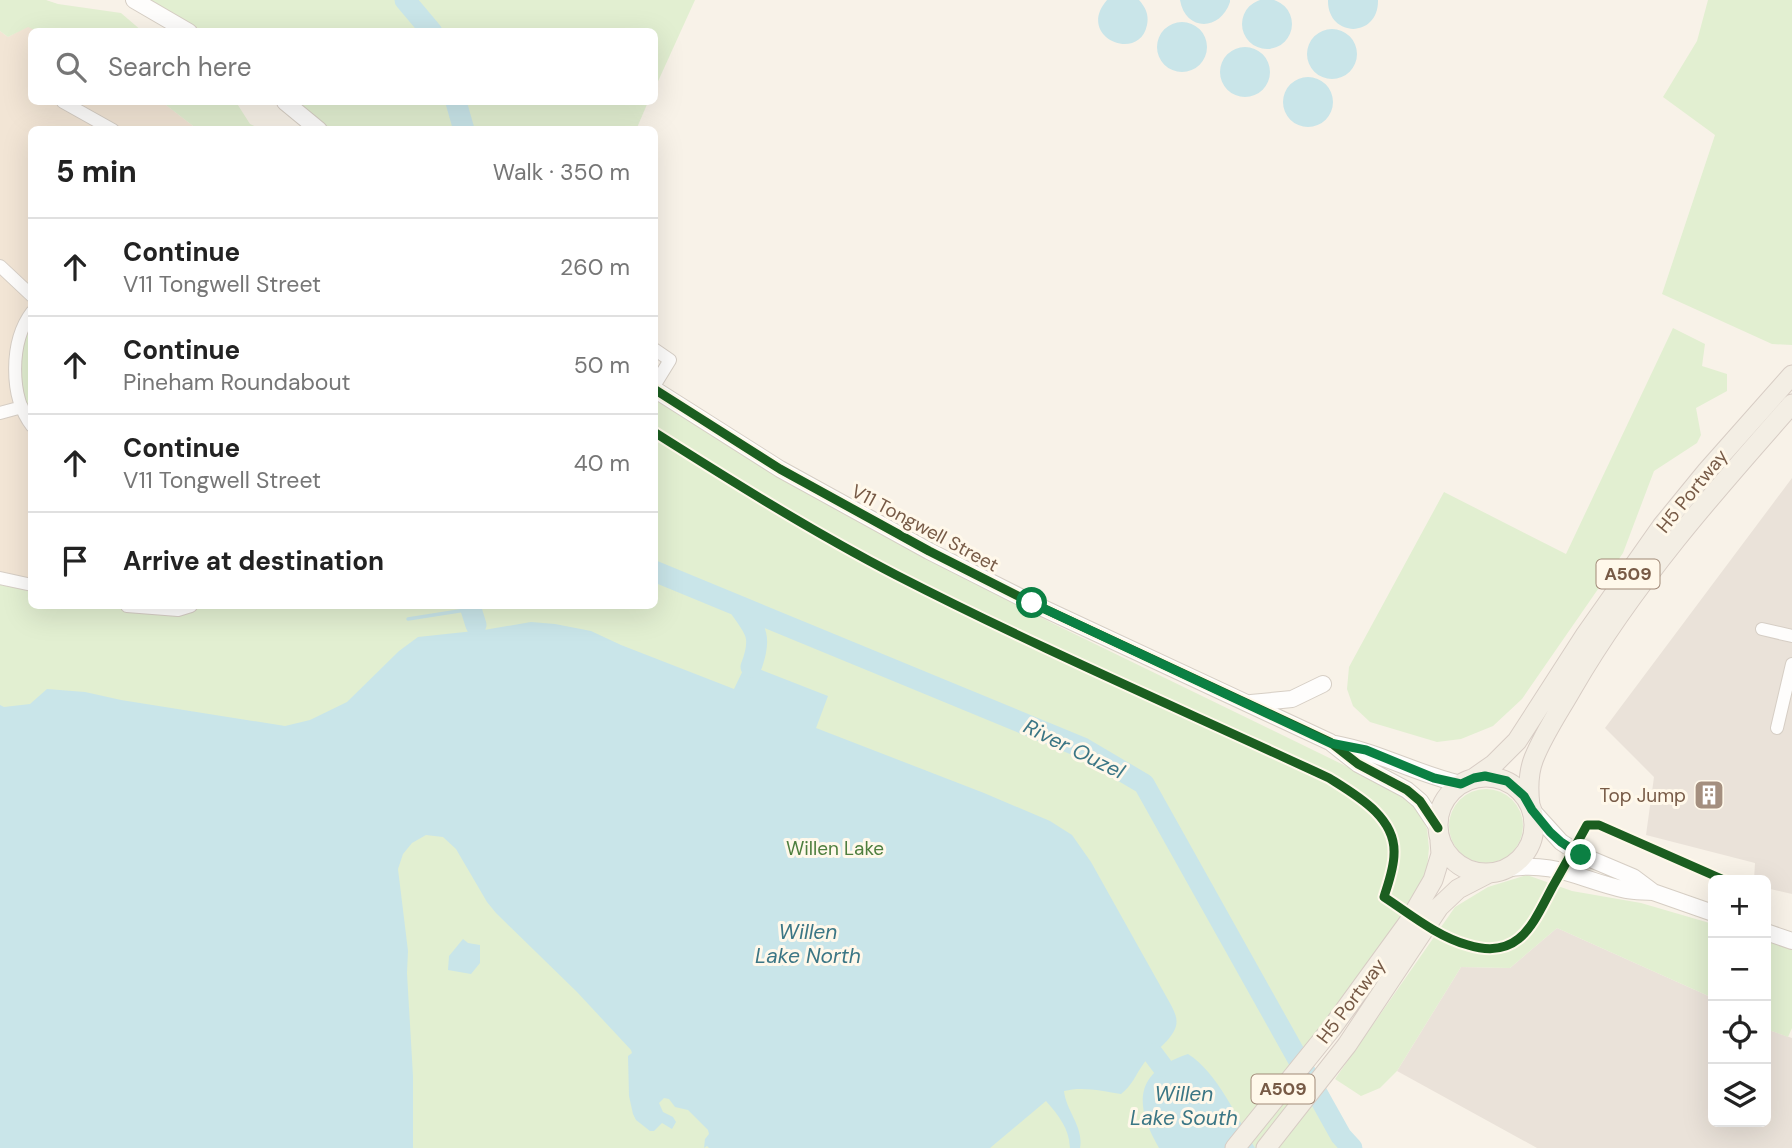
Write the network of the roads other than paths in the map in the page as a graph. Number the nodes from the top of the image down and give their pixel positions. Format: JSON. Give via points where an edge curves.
{"nodes":[{"id":1,"x":134,"y":0,"type":"edge"},
{"id":2,"x":182,"y":28,"type":"edge"},
{"id":3,"x":68,"y":105,"type":"edge"},
{"id":4,"x":289,"y":105,"type":"edge"},
{"id":5,"x":106,"y":126,"type":"edge"},
{"id":6,"x":314,"y":126,"type":"edge"},
{"id":7,"x":0,"y":266,"type":"edge"},
{"id":8,"x":28,"y":292,"type":"edge"},
{"id":9,"x":28,"y":320,"type":"edge"},
{"id":10,"x":658,"y":352,"type":"edge"},
{"id":11,"x":1792,"y":375,"type":"edge"},
{"id":12,"x":658,"y":380,"type":"edge"},
{"id":13,"x":658,"y":390,"type":"edge"},
{"id":14,"x":1792,"y":404,"type":"edge"},
{"id":15,"x":22,"y":407,"type":"junction"},
{"id":16,"x":0,"y":413,"type":"edge"},
{"id":17,"x":28,"y":418,"type":"edge"},
{"id":18,"x":0,"y":578,"type":"edge"},
{"id":19,"x":28,"y":584,"type":"edge"},
{"id":20,"x":1762,"y":629,"type":"dead end"},
{"id":21,"x":1792,"y":636,"type":"edge"},
{"id":22,"x":1792,"y":664,"type":"edge"},
{"id":23,"x":1323,"y":684,"type":"dead end"},
{"id":24,"x":1248,"y":703,"type":"junction"},
{"id":25,"x":1777,"y":728,"type":"dead end"},
{"id":26,"x":1330,"y":743,"type":"junction"},
{"id":27,"x":1467,"y":781,"type":"junction"},
{"id":28,"x":1531,"y":808,"type":"junction"},
{"id":29,"x":1439,"y":835,"type":"junction"},
{"id":30,"x":1497,"y":871,"type":"junction"},
{"id":31,"x":1653,"y":892,"type":"junction"},
{"id":32,"x":1431,"y":903,"type":"junction"},
{"id":33,"x":1708,"y":911,"type":"edge"},
{"id":34,"x":1414,"y":928,"type":"junction"},
{"id":35,"x":1771,"y":934,"type":"edge"},
{"id":36,"x":1792,"y":941,"type":"edge"},
{"id":37,"x":1235,"y":1148,"type":"edge"},
{"id":38,"x":1266,"y":1148,"type":"edge"}],
"edges":[{"from":1,"to":2,"type":"street"},
{"from":3,"to":5,"type":"street"},
{"from":4,"to":6,"type":"street"},
{"from":7,"to":8,"type":"street"},
{"from":9,"to":15,"type":"street","via":[[16,356]]},
{"from":10,"to":12,"type":"street","via":[[670,360]]},
{"from":11,"to":27,"type":"main road","name":"H5 Portway","number":"A509","via":[[1662,526],[1517,741],[1494,764]]},
{"from":13,"to":24,"type":"street","name":"V11 Tongwell Street","via":[[780,469],[929,551]]},
{"from":14,"to":28,"type":"main road","name":"H5 Portway","number":"A509","via":[[1656,565],[1586,665],[1534,757]]},
{"from":15,"to":16,"type":"street"},
{"from":15,"to":17,"type":"street"},
{"from":18,"to":19,"type":"street"},
{"from":20,"to":21,"type":"street"},
{"from":22,"to":25,"type":"street"},
{"from":23,"to":24,"type":"street","via":[[1292,699]]},
{"from":24,"to":26,"type":"street","name":"V11 Tongwell Street"},
{"from":26,"to":27,"type":"street","name":"V11 Tongwell Street","via":[[1366,750],[1434,778]]},
{"from":26,"to":29,"type":"street","name":"V11 Tongwell Street","via":[[1407,790],[1420,801]]},
{"from":27,"to":28,"type":"main road","via":[[1485,776],[1507,781]]},
{"from":27,"to":29,"type":"main road","number":"A509","via":[[1443,803]]},
{"from":28,"to":30,"type":"main road","number":"A509","via":[[1530,845],[1515,863]]},
{"from":28,"to":31,"type":"street","via":[[1561,842],[1633,877]]},
{"from":29,"to":30,"type":"main road","via":[[1448,855],[1459,865],[1473,871]]},
{"from":29,"to":32,"type":"main road","name":"H5 Portway","number":"A509","via":[[1439,865]]},
{"from":30,"to":31,"type":"street","via":[[1547,867],[1628,891]]},
{"from":30,"to":32,"type":"main road","name":"H5 Portway","number":"A509"},
{"from":31,"to":33,"type":"street"},
{"from":32,"to":34,"type":"main road","name":"H5 Portway","number":"A509"},
{"from":34,"to":37,"type":"main road","name":"H5 Portway","number":"A509"},
{"from":34,"to":38,"type":"main road","name":"H5 Portway","number":"A509","via":[[1347,1045]]},
{"from":35,"to":36,"type":"street"}]}
